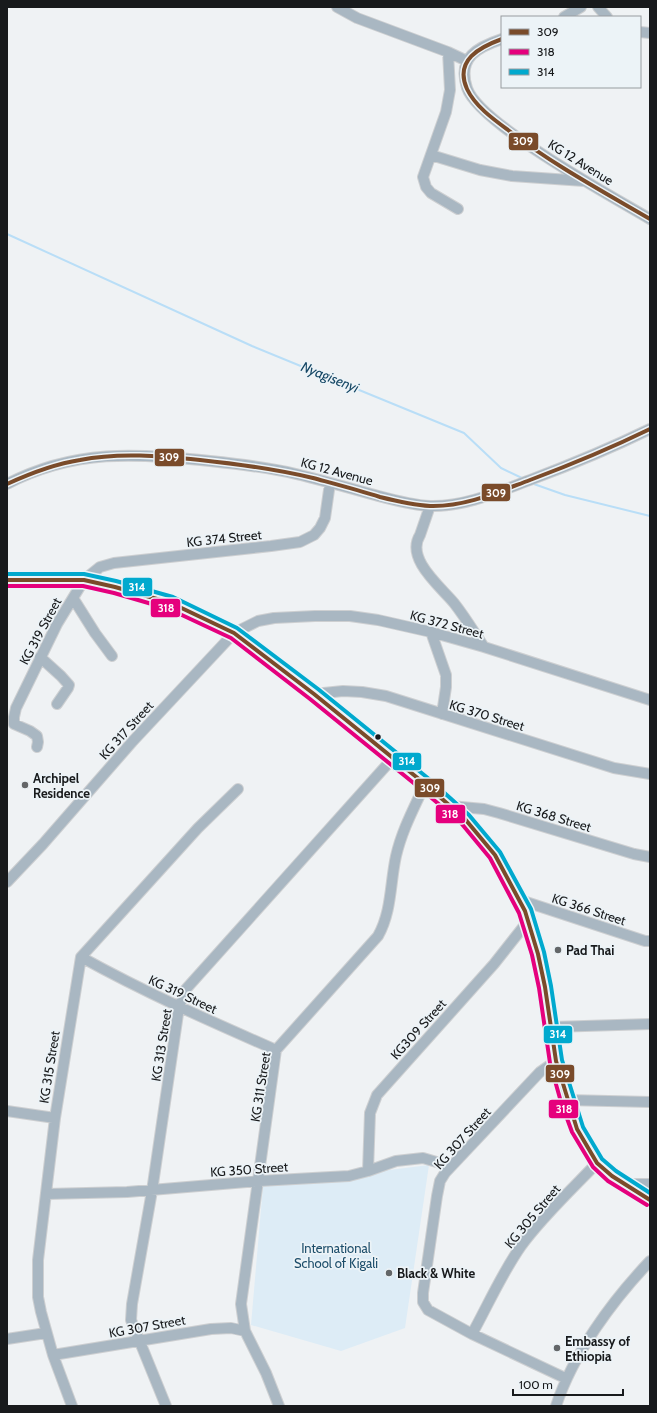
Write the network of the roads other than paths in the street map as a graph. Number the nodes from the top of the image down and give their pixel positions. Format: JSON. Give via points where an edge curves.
{"nodes":[{"id":1,"x":337,"y":7,"type":"edge"},
{"id":2,"x":581,"y":7,"type":"edge"},
{"id":3,"x":598,"y":7,"type":"edge"},
{"id":4,"x":566,"y":16,"type":"edge"},
{"id":5,"x":606,"y":16,"type":"edge"},
{"id":6,"x":501,"y":39,"type":"edge"},
{"id":7,"x":448,"y":52,"type":"junction"},
{"id":8,"x":467,"y":61,"type":"junction"},
{"id":9,"x":431,"y":155,"type":"junction"},
{"id":10,"x":585,"y":181,"type":"junction"},
{"id":11,"x":458,"y":209,"type":"dead end"},
{"id":12,"x":650,"y":219,"type":"edge"},
{"id":13,"x":650,"y":429,"type":"edge"},
{"id":14,"x":330,"y":483,"type":"junction"},
{"id":15,"x":7,"y":484,"type":"edge"},
{"id":16,"x":430,"y":506,"type":"junction"},
{"id":17,"x":7,"y":580,"type":"edge"},
{"id":18,"x":84,"y":580,"type":"junction"},
{"id":19,"x":73,"y":598,"type":"junction"},
{"id":20,"x":431,"y":632,"type":"junction"},
{"id":21,"x":234,"y":634,"type":"junction"},
{"id":22,"x":484,"y":647,"type":"junction"},
{"id":23,"x":112,"y":656,"type":"dead end"},
{"id":24,"x":40,"y":657,"type":"junction"},
{"id":25,"x":314,"y":694,"type":"junction"},
{"id":26,"x":650,"y":700,"type":"edge"},
{"id":27,"x":57,"y":704,"type":"dead end"},
{"id":28,"x":442,"y":714,"type":"junction"},
{"id":29,"x":37,"y":747,"type":"dead end"},
{"id":30,"x":393,"y":758,"type":"junction"},
{"id":31,"x":650,"y":774,"type":"edge"},
{"id":32,"x":425,"y":784,"type":"junction"},
{"id":33,"x":238,"y":789,"type":"dead end"},
{"id":34,"x":450,"y":806,"type":"junction"},
{"id":35,"x":650,"y":857,"type":"edge"},
{"id":36,"x":7,"y":882,"type":"edge"},
{"id":37,"x":520,"y":900,"type":"junction"},
{"id":38,"x":528,"y":921,"type":"junction"},
{"id":39,"x":650,"y":941,"type":"edge"},
{"id":40,"x":81,"y":957,"type":"junction"},
{"id":41,"x":179,"y":1007,"type":"junction"},
{"id":42,"x":649,"y":1022,"type":"edge"},
{"id":43,"x":552,"y":1027,"type":"junction"},
{"id":44,"x":276,"y":1050,"type":"junction"},
{"id":45,"x":556,"y":1060,"type":"junction"},
{"id":46,"x":567,"y":1100,"type":"junction"},
{"id":47,"x":650,"y":1102,"type":"edge"},
{"id":48,"x":7,"y":1111,"type":"edge"},
{"id":49,"x":55,"y":1118,"type":"junction"},
{"id":50,"x":597,"y":1163,"type":"junction"},
{"id":51,"x":450,"y":1166,"type":"junction"},
{"id":52,"x":368,"y":1171,"type":"junction"},
{"id":53,"x":259,"y":1181,"type":"junction"},
{"id":54,"x":625,"y":1184,"type":"junction"},
{"id":55,"x":650,"y":1184,"type":"edge"},
{"id":56,"x":152,"y":1191,"type":"junction"},
{"id":57,"x":46,"y":1194,"type":"junction"},
{"id":58,"x":650,"y":1200,"type":"edge"},
{"id":59,"x":650,"y":1261,"type":"edge"},
{"id":60,"x":245,"y":1330,"type":"junction"},
{"id":61,"x":46,"y":1333,"type":"junction"},
{"id":62,"x":472,"y":1334,"type":"junction"},
{"id":63,"x":7,"y":1338,"type":"edge"},
{"id":64,"x":139,"y":1340,"type":"junction"},
{"id":65,"x":53,"y":1355,"type":"junction"},
{"id":66,"x":565,"y":1378,"type":"junction"},
{"id":67,"x":72,"y":1406,"type":"edge"},
{"id":68,"x":166,"y":1406,"type":"edge"},
{"id":69,"x":279,"y":1406,"type":"edge"},
{"id":70,"x":556,"y":1406,"type":"edge"}],
"edges":[{"from":1,"to":7,"type":"street","via":[[357,18]]},
{"from":2,"to":4,"type":"street"},
{"from":3,"to":5,"type":"street"},
{"from":6,"to":8,"type":"street","via":[[476,50]]},
{"from":7,"to":8,"type":"street"},
{"from":7,"to":9,"type":"street","via":[[450,90]]},
{"from":8,"to":10,"type":"street","name":"KG 12 Avenue","via":[[467,88],[493,119]]},
{"from":9,"to":10,"type":"street","via":[[480,170]]},
{"from":9,"to":11,"type":"street","via":[[423,177],[426,187],[431,193]]},
{"from":10,"to":12,"type":"street","name":"KG 12 Avenue"},
{"from":13,"to":16,"type":"street","name":"KG 12 Avenue","via":[[542,475],[474,500]]},
{"from":14,"to":15,"type":"street","name":"KG 12 Avenue","via":[[296,473],[252,465],[166,456],[128,455],[55,464],[27,473]]},
{"from":14,"to":16,"type":"street","name":"KG 12 Avenue","via":[[403,502]]},
{"from":14,"to":18,"type":"street","name":"KG 374 Street","via":[[325,518],[320,528],[314,535],[300,542],[114,562],[100,567]]},
{"from":16,"to":22,"type":"street","via":[[418,539],[420,561],[425,571],[454,603]]},
{"from":17,"to":18,"type":"main road"},
{"from":18,"to":19,"type":"street","name":"KG 319 Street"},
{"from":18,"to":21,"type":"main road","via":[[134,591],[171,603]]},
{"from":19,"to":23,"type":"street"},
{"from":19,"to":24,"type":"street","name":"KG 319 Street"},
{"from":20,"to":21,"type":"street","name":"KG 372 Street","via":[[350,616],[315,616],[258,621]]},
{"from":20,"to":22,"type":"street","name":"KG 372 Street"},
{"from":20,"to":28,"type":"street","via":[[446,675]]},
{"from":21,"to":25,"type":"main road"},
{"from":21,"to":36,"type":"street","name":"KG 317 Street","via":[[132,742]]},
{"from":22,"to":26,"type":"street","name":"KG 372 Street"},
{"from":24,"to":27,"type":"street","via":[[69,686]]},
{"from":24,"to":29,"type":"street","name":"KG 319 Street","via":[[18,702],[14,717],[14,724],[37,736]]},
{"from":25,"to":28,"type":"street","name":"KG 370 Street","via":[[362,692],[386,696]]},
{"from":25,"to":30,"type":"main road"},
{"from":28,"to":31,"type":"street","name":"KG 370 Street","via":[[614,768]]},
{"from":30,"to":32,"type":"main road"},
{"from":30,"to":41,"type":"street","name":"KG 313 Street","via":[[186,989]]},
{"from":32,"to":34,"type":"main road"},
{"from":32,"to":44,"type":"street","name":"KG 311 Street","via":[[402,836],[385,924],[378,936]]},
{"from":33,"to":40,"type":"street","via":[[198,828]]},
{"from":34,"to":35,"type":"street","name":"KG 368 Street","via":[[484,809]]},
{"from":34,"to":37,"type":"main road","via":[[495,854]]},
{"from":37,"to":38,"type":"main road"},
{"from":37,"to":39,"type":"street","name":"KG 366 Street"},
{"from":38,"to":43,"type":"main road","via":[[544,980]]},
{"from":38,"to":52,"type":"street","name":"KG309 Street","via":[[494,964],[377,1095],[370,1113]]},
{"from":40,"to":41,"type":"street","name":"KG 319 Street"},
{"from":40,"to":49,"type":"street","name":"KG 315 Street"},
{"from":41,"to":44,"type":"street","name":"KG 319 Street"},
{"from":41,"to":56,"type":"street","name":"KG 313 Street"},
{"from":42,"to":43,"type":"street"},
{"from":43,"to":45,"type":"main road"},
{"from":44,"to":53,"type":"street","name":"KG 311 Street"},
{"from":45,"to":46,"type":"main road"},
{"from":45,"to":51,"type":"street","name":"KG 307 Street","via":[[540,1072]]},
{"from":46,"to":47,"type":"street"},
{"from":46,"to":50,"type":"main road","via":[[577,1129]]},
{"from":48,"to":49,"type":"street"},
{"from":49,"to":57,"type":"street","name":"KG 315 Street"},
{"from":50,"to":54,"type":"main road"},
{"from":50,"to":62,"type":"street","name":"KG 305 Street","via":[[521,1246]]},
{"from":51,"to":52,"type":"street","name":"KG 350 Street","via":[[423,1158],[396,1160]]},
{"from":51,"to":62,"type":"street","name":"KG 307 Street","via":[[440,1181],[423,1302],[428,1310]]},
{"from":52,"to":53,"type":"street","name":"KG 350 Street","via":[[349,1176]]},
{"from":53,"to":56,"type":"street","name":"KG 350 Street"},
{"from":53,"to":60,"type":"street","name":"KG 311 Street","via":[[241,1304]]},
{"from":54,"to":55,"type":"street"},
{"from":54,"to":58,"type":"main road"},
{"from":56,"to":57,"type":"street","name":"KG 350 Street"},
{"from":56,"to":64,"type":"street","name":"KG 313 Street","via":[[132,1304],[131,1320]]},
{"from":57,"to":61,"type":"street","name":"KG 315 Street","via":[[38,1260],[38,1297]]},
{"from":59,"to":66,"type":"street","via":[[599,1324]]},
{"from":60,"to":64,"type":"street","name":"KG 307 Street","via":[[211,1329]]},
{"from":60,"to":69,"type":"street","name":"KG 311 Street"},
{"from":61,"to":63,"type":"street"},
{"from":61,"to":65,"type":"street","name":"KG 315 Street"},
{"from":62,"to":66,"type":"street"},
{"from":64,"to":65,"type":"street","name":"KG 307 Street"},
{"from":64,"to":68,"type":"street","name":"KG 313 Street"},
{"from":65,"to":67,"type":"street","name":"KG 315 Street"},
{"from":66,"to":70,"type":"street"}]}
